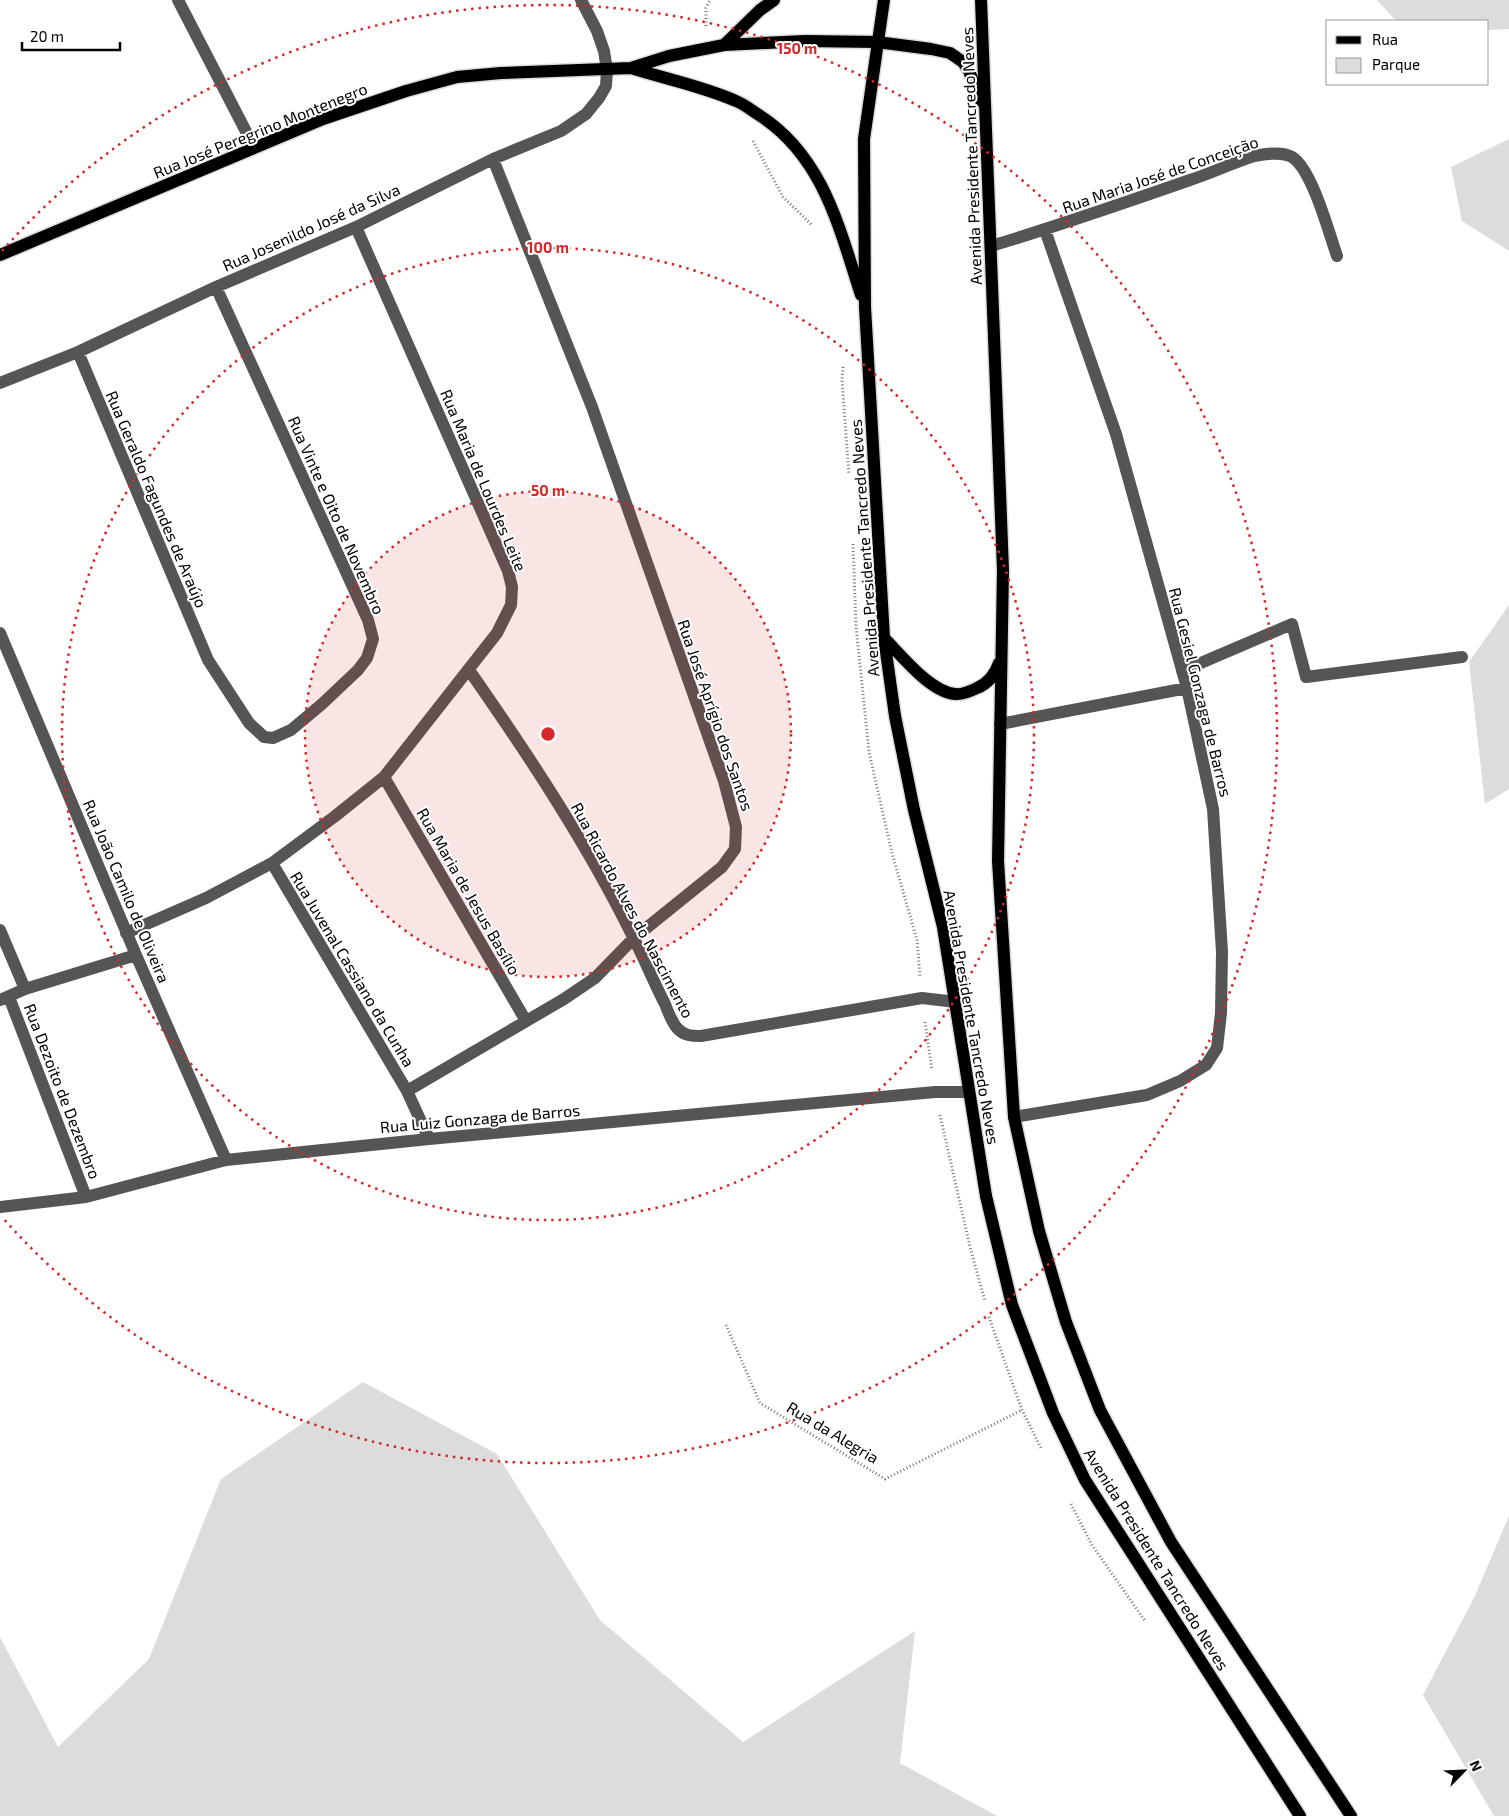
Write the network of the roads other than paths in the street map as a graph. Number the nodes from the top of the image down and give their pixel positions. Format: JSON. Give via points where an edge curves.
{"nodes":[{"id":1,"x":178,"y":0,"type":"edge"},
{"id":2,"x":581,"y":0,"type":"edge"},
{"id":3,"x":774,"y":0,"type":"edge"},
{"id":4,"x":884,"y":0,"type":"edge"},
{"id":5,"x":981,"y":0,"type":"edge"},
{"id":6,"x":877,"y":42,"type":"junction"},
{"id":7,"x":724,"y":45,"type":"junction"},
{"id":8,"x":631,"y":68,"type":"junction"},
{"id":9,"x":607,"y":70,"type":"junction"},
{"id":10,"x":986,"y":118,"type":"junction"},
{"id":11,"x":254,"y":147,"type":"junction"},
{"id":12,"x":493,"y":159,"type":"junction"},
{"id":13,"x":356,"y":226,"type":"junction"},
{"id":14,"x":1045,"y":230,"type":"junction"},
{"id":15,"x":992,"y":246,"type":"junction"},
{"id":16,"x":0,"y":255,"type":"edge"},
{"id":17,"x":1337,"y":256,"type":"dead end"},
{"id":18,"x":216,"y":287,"type":"junction"},
{"id":19,"x":865,"y":307,"type":"junction"},
{"id":20,"x":78,"y":352,"type":"junction"},
{"id":21,"x":0,"y":383,"type":"edge"},
{"id":22,"x":0,"y":633,"type":"edge"},
{"id":23,"x":884,"y":638,"type":"junction"},
{"id":24,"x":1002,"y":653,"type":"junction"},
{"id":25,"x":1462,"y":657,"type":"dead end"},
{"id":26,"x":208,"y":660,"type":"joint"},
{"id":27,"x":469,"y":670,"type":"junction"},
{"id":28,"x":1182,"y":671,"type":"junction"},
{"id":29,"x":1187,"y":688,"type":"junction"},
{"id":30,"x":1000,"y":724,"type":"junction"},
{"id":31,"x":384,"y":777,"type":"junction"},
{"id":32,"x":272,"y":863,"type":"junction"},
{"id":33,"x":0,"y":930,"type":"edge"},
{"id":34,"x":126,"y":933,"type":"junction"},
{"id":35,"x":634,"y":938,"type":"junction"},
{"id":36,"x":136,"y":955,"type":"junction"},
{"id":37,"x":25,"y":990,"type":"junction"},
{"id":38,"x":4,"y":999,"type":"edge"},
{"id":39,"x":956,"y":1002,"type":"junction"},
{"id":40,"x":526,"y":1021,"type":"junction"},
{"id":41,"x":407,"y":1091,"type":"junction"},
{"id":42,"x":968,"y":1092,"type":"junction"},
{"id":43,"x":1014,"y":1116,"type":"junction"},
{"id":44,"x":429,"y":1139,"type":"junction"},
{"id":45,"x":226,"y":1160,"type":"junction"},
{"id":46,"x":86,"y":1197,"type":"junction"},
{"id":47,"x":0,"y":1207,"type":"edge"},
{"id":48,"x":1300,"y":1816,"type":"edge"},
{"id":49,"x":1351,"y":1816,"type":"edge"}],
"edges":[{"from":1,"to":11,"type":"street"},
{"from":2,"to":9,"type":"street","via":[[597,31]]},
{"from":3,"to":7,"type":"main road"},
{"from":4,"to":6,"type":"main road","name":"Avenida Presidente Tancredo Neves"},
{"from":5,"to":10,"type":"main road","name":"Avenida Presidente Tancredo Neves"},
{"from":6,"to":7,"type":"main road","name":"Rua José Peregrino Montenegro","via":[[805,40]]},
{"from":6,"to":10,"type":"main road","name":"Rua José Peregrino Montenegro","via":[[931,48],[962,62],[969,71]]},
{"from":6,"to":19,"type":"main road","name":"Avenida Presidente Tancredo Neves","via":[[864,138]]},
{"from":7,"to":8,"type":"main road","name":"Rua José Peregrino Montenegro","via":[[669,56]]},
{"from":8,"to":9,"type":"main road","name":"Rua José Peregrino Montenegro"},
{"from":8,"to":19,"type":"main road","name":"Rua José Peregrino Montenegro","via":[[738,102],[788,137],[811,166],[828,200]]},
{"from":9,"to":11,"type":"main road","name":"Rua José Peregrino Montenegro","via":[[500,73],[457,78],[323,119]]},
{"from":9,"to":12,"type":"street","name":"Rua Josenildo José da Silva","via":[[606,86],[586,114],[561,131]]},
{"from":10,"to":15,"type":"main road","name":"Avenida Presidente Tancredo Neves"},
{"from":11,"to":16,"type":"main road","name":"Rua José Peregrino Montenegro"},
{"from":12,"to":13,"type":"street","name":"Rua Josenildo José da Silva"},
{"from":12,"to":35,"type":"street","name":"Rua José Aprígio dos Santos","via":[[592,407],[724,781],[736,827],[735,849],[722,867]]},
{"from":13,"to":18,"type":"street","name":"Rua Josenildo José da Silva"},
{"from":13,"to":27,"type":"street","name":"Rua Maria de Lourdes Leite","via":[[508,571],[512,587],[511,605],[497,633]]},
{"from":14,"to":15,"type":"street","name":"Rua Maria José de Conceição"},
{"from":14,"to":17,"type":"street","name":"Rua Maria José de Conceição","via":[[1256,156],[1277,154],[1292,156],[1302,167],[1316,195]]},
{"from":14,"to":28,"type":"street","name":"Rua Gesiel Gonzaga de Barros","via":[[1116,434]]},
{"from":15,"to":24,"type":"main road","name":"Avenida Presidente Tancredo Neves","via":[[1003,570]]},
{"from":18,"to":20,"type":"street","name":"Rua Josenildo José da Silva"},
{"from":18,"to":26,"type":"street","name":"Rua Vinte e Oito de Novembro","via":[[368,620],[372,639],[367,658],[358,670],[291,730],[273,738],[264,737],[249,723]]},
{"from":19,"to":23,"type":"main road","name":"Avenida Presidente Tancredo Neves"},
{"from":20,"to":21,"type":"street","name":"Rua Josenildo José da Silva"},
{"from":20,"to":26,"type":"street","name":"Rua Geraldo Fagundes de Araújo"},
{"from":22,"to":34,"type":"street","name":"Rua João Camilo de Oliveira"},
{"from":23,"to":24,"type":"main road","via":[[917,673],[937,687],[955,694],[981,687],[995,674]]},
{"from":23,"to":39,"type":"main road","name":"Avenida Presidente Tancredo Neves","via":[[895,716],[943,927]]},
{"from":24,"to":30,"type":"main road","name":"Avenida Presidente Tancredo Neves"},
{"from":25,"to":28,"type":"street","via":[[1306,678],[1292,624]]},
{"from":27,"to":31,"type":"street","name":"Rua Maria de Lourdes Leite"},
{"from":27,"to":35,"type":"street","name":"Rua Ricardo Alves do Nascimento","via":[[548,788]]},
{"from":28,"to":29,"type":"street","name":"Rua Gesiel Gonzaga de Barros"},
{"from":29,"to":30,"type":"street"},
{"from":29,"to":43,"type":"street","name":"Rua Gesiel Gonzaga de Barros","via":[[1213,809],[1222,952],[1217,1048],[1206,1065],[1147,1095]]},
{"from":30,"to":43,"type":"main road","name":"Avenida Presidente Tancredo Neves","via":[[998,861]]},
{"from":31,"to":32,"type":"street","name":"Rua Maria de Lourdes Leite"},
{"from":31,"to":40,"type":"street","name":"Rua Maria de Jesus Basílio"},
{"from":32,"to":34,"type":"street","name":"Rua Maria de Lourdes Leite","via":[[206,898]]},
{"from":32,"to":41,"type":"street","name":"Rua Juvenal Cassiano da Cunha"},
{"from":33,"to":37,"type":"street","name":"Rua Dezoito de Dezembro"},
{"from":34,"to":36,"type":"street","name":"Rua João Camilo de Oliveira"},
{"from":35,"to":39,"type":"street","name":"Rua Ricardo Alves do Nascimento","via":[[676,1027],[689,1036],[922,998]]},
{"from":35,"to":40,"type":"street","name":"Rua José Aprígio dos Santos","via":[[594,978]]},
{"from":36,"to":37,"type":"street"},
{"from":36,"to":45,"type":"street","name":"Rua João Camilo de Oliveira"},
{"from":37,"to":38,"type":"street"},
{"from":38,"to":46,"type":"street","name":"Rua Dezoito de Dezembro"},
{"from":39,"to":42,"type":"main road","name":"Avenida Presidente Tancredo Neves"},
{"from":40,"to":41,"type":"street","name":"Rua José Aprígio dos Santos"},
{"from":41,"to":44,"type":"street"},
{"from":42,"to":44,"type":"street","name":"Rua Luiz Gonzaga de Barros","via":[[935,1092]]},
{"from":42,"to":48,"type":"main road","name":"Avenida Presidente Tancredo Neves","via":[[986,1196],[1012,1304],[1053,1413],[1085,1480]]},
{"from":43,"to":49,"type":"main road","name":"Avenida Presidente Tancredo Neves","via":[[1040,1231],[1066,1322],[1100,1410],[1171,1542]]},
{"from":44,"to":45,"type":"street","name":"Rua Luiz Gonzaga de Barros"},
{"from":45,"to":46,"type":"street","name":"Rua Luiz Gonzaga de Barros"},
{"from":46,"to":47,"type":"street","name":"Rua Luiz Gonzaga de Barros"}]}
